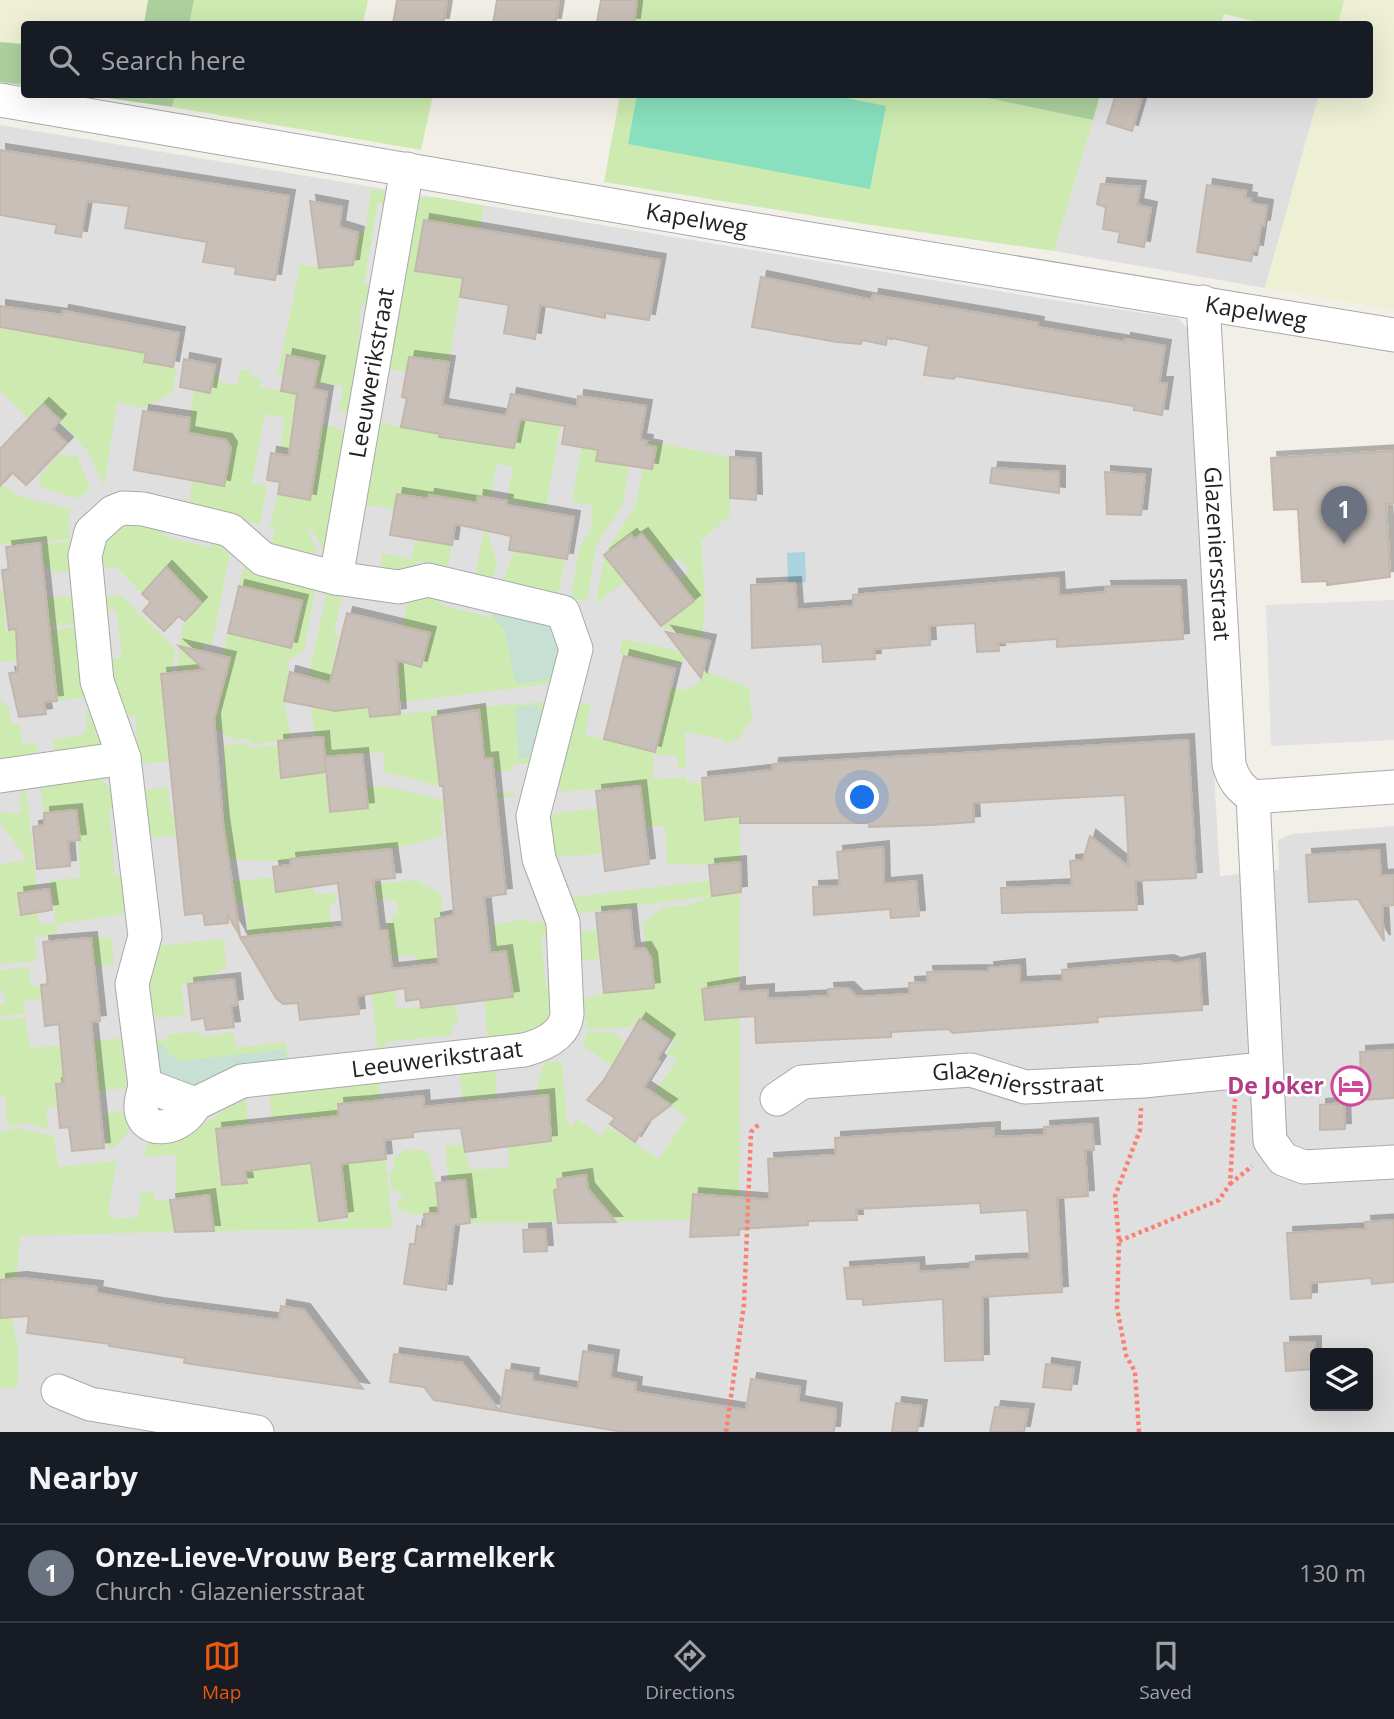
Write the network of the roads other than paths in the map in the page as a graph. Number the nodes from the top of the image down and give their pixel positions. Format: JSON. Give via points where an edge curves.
{"nodes":[{"id":1,"x":0,"y":100,"type":"edge"},
{"id":2,"x":407,"y":169,"type":"junction"},
{"id":3,"x":1203,"y":302,"type":"junction"},
{"id":4,"x":1394,"y":335,"type":"edge"},
{"id":5,"x":336,"y":578,"type":"junction"},
{"id":6,"x":124,"y":758,"type":"junction"},
{"id":7,"x":0,"y":776,"type":"edge"},
{"id":8,"x":1394,"y":787,"type":"edge"},
{"id":9,"x":1253,"y":797,"type":"junction"},
{"id":10,"x":1250,"y":1070,"type":"junction"},
{"id":11,"x":777,"y":1099,"type":"road end"},
{"id":12,"x":1394,"y":1162,"type":"edge"},
{"id":13,"x":58,"y":1391,"type":"dead end"},
{"id":14,"x":257,"y":1432,"type":"edge"}],
"edges":[{"from":1,"to":2,"type":"street","name":"Kapelweg"},
{"from":2,"to":3,"type":"street","name":"Kapelweg","via":[[804,239]]},
{"from":2,"to":5,"type":"street","name":"Leeuwerikstraat"},
{"from":3,"to":4,"type":"street","name":"Kapelweg"},
{"from":3,"to":9,"type":"street","name":"Glazeniersstraat","via":[[1229,764],[1236,782]]},
{"from":5,"to":6,"type":"street","name":"Leeuwerikstraat","via":[[263,559],[230,530],[143,509],[123,508],[99,523],[86,544],[85,556],[97,681]]},
{"from":5,"to":6,"type":"street","name":"Leeuwerikstraat","via":[[399,587],[428,580],[563,612],[576,649],[533,816],[539,859],[563,922],[566,1024],[553,1038],[524,1050],[242,1080],[195,1104],[145,1085],[132,984],[145,936]]},
{"from":6,"to":7,"type":"street"},
{"from":8,"to":9,"type":"street"},
{"from":9,"to":10,"type":"street"},
{"from":10,"to":11,"type":"street","name":"Glazeniersstraat","via":[[1025,1087],[971,1070],[802,1082]]},
{"from":10,"to":12,"type":"street","via":[[1270,1141],[1283,1159],[1304,1167]]},
{"from":13,"to":14,"type":"street","via":[[90,1404]]}]}
